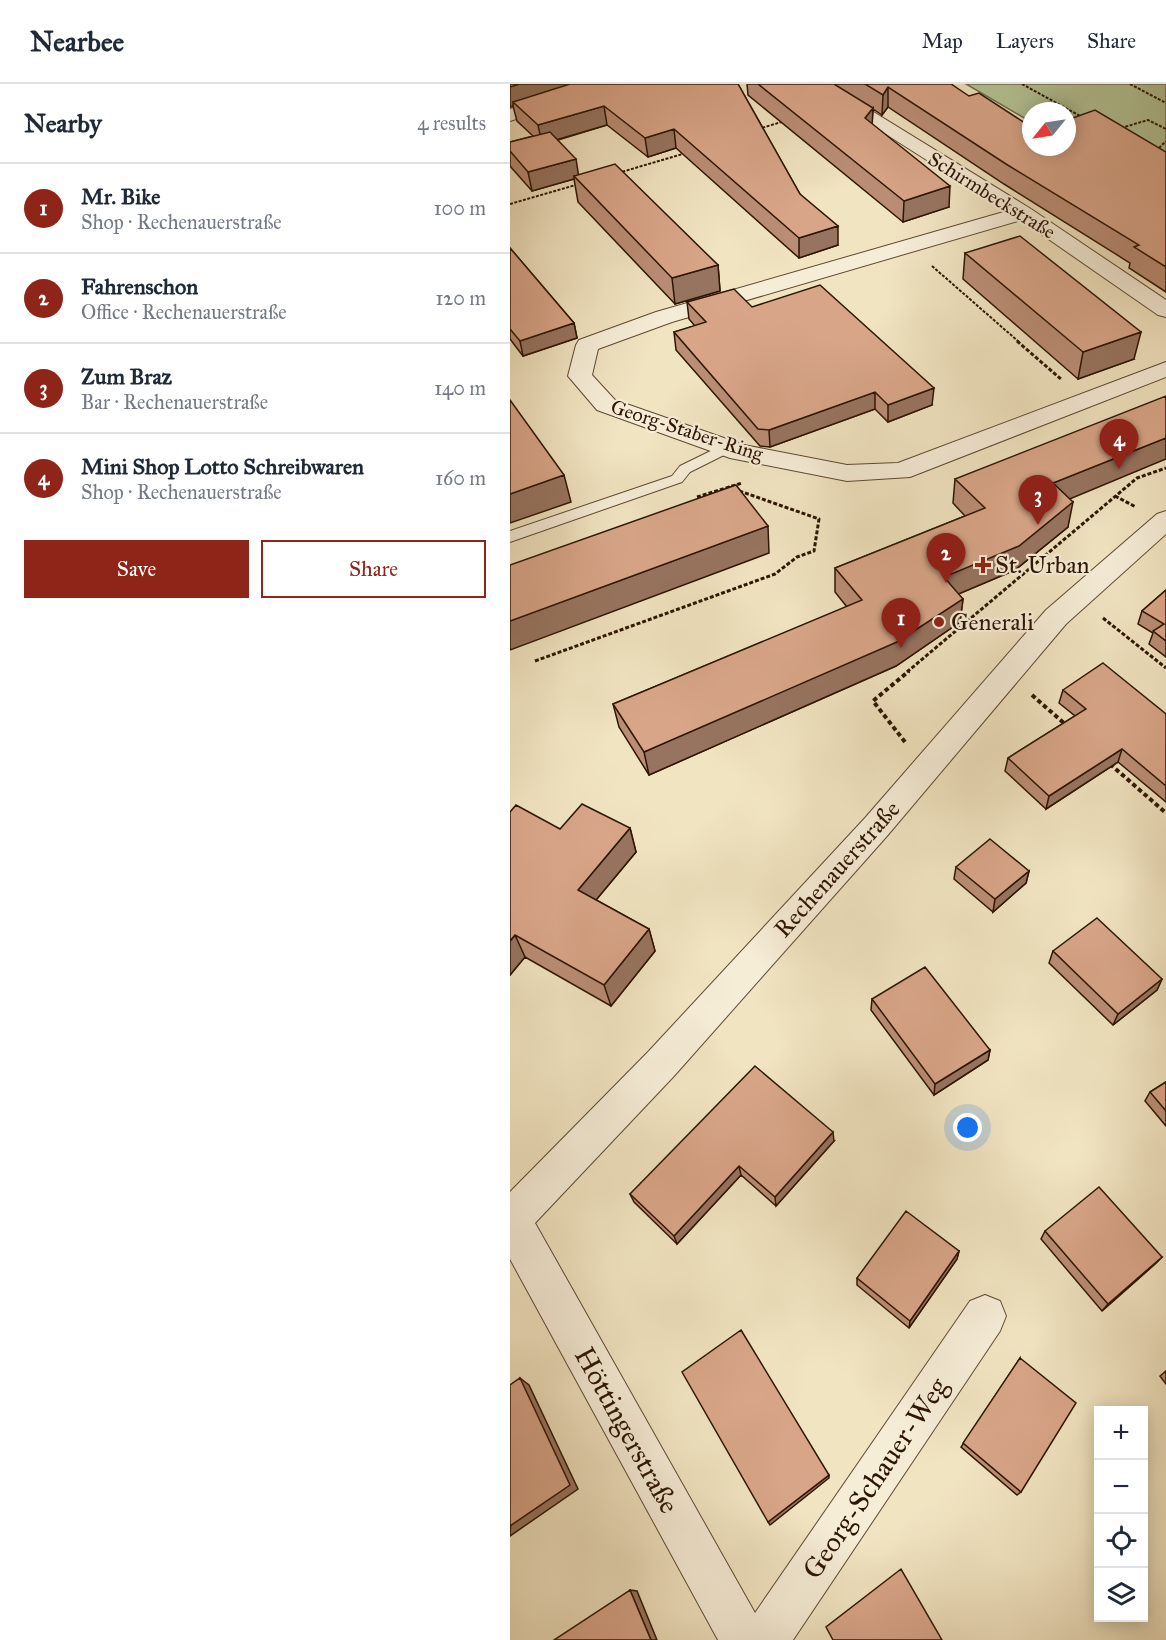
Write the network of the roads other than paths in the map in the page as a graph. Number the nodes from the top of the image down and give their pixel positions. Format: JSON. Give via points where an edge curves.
{"nodes":[{"id":1,"x":605,"y":84,"type":"edge"},
{"id":2,"x":816,"y":84,"type":"edge"},
{"id":3,"x":510,"y":115,"type":"edge"},
{"id":4,"x":1024,"y":213,"type":"junction"},
{"id":5,"x":1166,"y":310,"type":"edge"},
{"id":6,"x":1166,"y":369,"type":"edge"},
{"id":7,"x":727,"y":448,"type":"junction"},
{"id":8,"x":1166,"y":520,"type":"edge"},
{"id":9,"x":510,"y":537,"type":"edge"},
{"id":10,"x":510,"y":1220,"type":"edge"},
{"id":11,"x":985,"y":1316,"type":"dead end"},
{"id":12,"x":744,"y":1640,"type":"edge"},
{"id":13,"x":765,"y":1640,"type":"edge"}],
"edges":[{"from":1,"to":3,"type":"street"},
{"from":2,"to":4,"type":"street","name":"Schirmbeckstraße"},
{"from":4,"to":5,"type":"street","name":"Schirmbeckstraße"},
{"from":4,"to":7,"type":"street","name":"Georg-Staber-Ring","via":[[664,318],[587,345],[580,376],[606,405]]},
{"from":6,"to":7,"type":"street","name":"Georg-Staber-Ring","via":[[902,471],[847,473]]},
{"from":7,"to":9,"type":"lane","via":[[685,469],[677,478]]},
{"from":8,"to":10,"type":"street","name":"Rechenauerstraße","via":[[1056,617],[661,1064]]},
{"from":10,"to":12,"type":"street","name":"Höttingerstraße"},
{"from":11,"to":13,"type":"street","name":"Georg-Schauer-Weg"}]}
